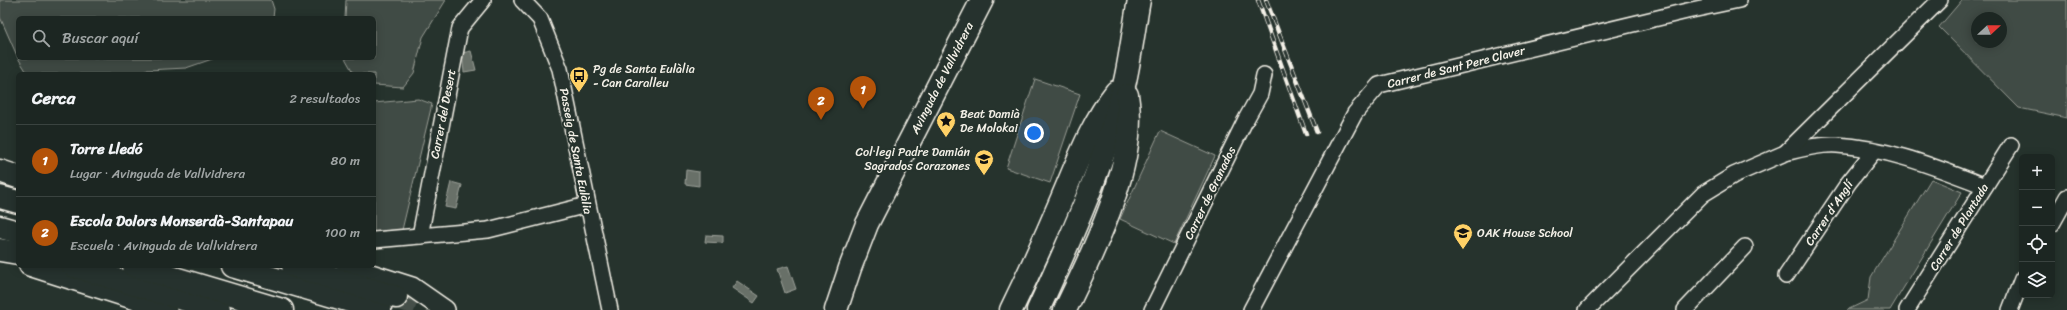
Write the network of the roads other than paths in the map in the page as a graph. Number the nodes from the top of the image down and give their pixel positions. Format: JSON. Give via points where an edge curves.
{"nodes":[{"id":1,"x":483,"y":0,"type":"edge"},
{"id":2,"x":522,"y":0,"type":"edge"},
{"id":3,"x":982,"y":0,"type":"edge"},
{"id":4,"x":1139,"y":0,"type":"edge"},
{"id":5,"x":1739,"y":0,"type":"edge"},
{"id":6,"x":1940,"y":0,"type":"edge"},
{"id":7,"x":1684,"y":5,"type":"edge"},
{"id":8,"x":1264,"y":75,"type":"dead end"},
{"id":9,"x":1125,"y":80,"type":"junction"},
{"id":10,"x":2011,"y":145,"type":"dead end"},
{"id":11,"x":1874,"y":151,"type":"junction"},
{"id":12,"x":1785,"y":153,"type":"junction"},
{"id":13,"x":0,"y":170,"type":"edge"},
{"id":14,"x":16,"y":175,"type":"edge"},
{"id":15,"x":1070,"y":179,"type":"junction"},
{"id":16,"x":1985,"y":186,"type":"junction"},
{"id":17,"x":0,"y":197,"type":"edge"},
{"id":18,"x":2067,"y":197,"type":"edge"},
{"id":19,"x":16,"y":201,"type":"edge"},
{"id":20,"x":587,"y":205,"type":"junction"},
{"id":21,"x":2063,"y":212,"type":"edge"},
{"id":22,"x":2055,"y":221,"type":"edge"},
{"id":23,"x":0,"y":227,"type":"edge"},
{"id":24,"x":16,"y":231,"type":"edge"},
{"id":25,"x":420,"y":236,"type":"junction"},
{"id":26,"x":376,"y":240,"type":"edge"},
{"id":27,"x":1745,"y":247,"type":"dead end"},
{"id":28,"x":0,"y":250,"type":"edge"},
{"id":29,"x":16,"y":253,"type":"edge"},
{"id":30,"x":0,"y":257,"type":"edge"},
{"id":31,"x":16,"y":261,"type":"edge"},
{"id":32,"x":35,"y":268,"type":"edge"},
{"id":33,"x":80,"y":268,"type":"edge"},
{"id":34,"x":141,"y":268,"type":"edge"},
{"id":35,"x":240,"y":268,"type":"edge"},
{"id":36,"x":298,"y":268,"type":"edge"},
{"id":37,"x":352,"y":268,"type":"edge"},
{"id":38,"x":1786,"y":276,"type":"dead end"},
{"id":39,"x":1081,"y":277,"type":"junction"},
{"id":40,"x":2019,"y":287,"type":"edge"},
{"id":41,"x":388,"y":304,"type":"edge"},
{"id":42,"x":167,"y":310,"type":"edge"},
{"id":43,"x":219,"y":310,"type":"edge"},
{"id":44,"x":282,"y":310,"type":"edge"},
{"id":45,"x":445,"y":310,"type":"edge"},
{"id":46,"x":610,"y":310,"type":"edge"},
{"id":47,"x":836,"y":310,"type":"edge"},
{"id":48,"x":997,"y":310,"type":"edge"},
{"id":49,"x":1011,"y":310,"type":"edge"},
{"id":50,"x":1038,"y":310,"type":"edge"},
{"id":51,"x":1065,"y":310,"type":"edge"},
{"id":52,"x":1074,"y":310,"type":"edge"},
{"id":53,"x":1152,"y":310,"type":"edge"},
{"id":54,"x":1251,"y":310,"type":"edge"},
{"id":55,"x":1587,"y":310,"type":"edge"},
{"id":56,"x":1685,"y":310,"type":"edge"},
{"id":57,"x":1908,"y":310,"type":"edge"},
{"id":58,"x":2010,"y":310,"type":"edge"}],
"edges":[{"from":1,"to":25,"type":"street","name":"Carrer del Desert","via":[[460,28]]},
{"from":2,"to":20,"type":"street","name":"Passeig de Santa Eulàlia","via":[[540,19],[560,70]]},
{"from":3,"to":47,"type":"main road","name":"Avinguda de Vallvidrera","via":[[867,224]]},
{"from":4,"to":9,"type":"main road"},
{"from":5,"to":7,"type":"street","name":"Carrer de Sant Pere Claver"},
{"from":6,"to":12,"type":"street"},
{"from":7,"to":54,"type":"street","name":"Carrer de Sant Pere Claver","via":[[1379,86],[1355,113]]},
{"from":8,"to":53,"type":"street","name":"Carrer de Granados","via":[[1260,94]]},
{"from":9,"to":15,"type":"main road","via":[[1104,107]]},
{"from":9,"to":39,"type":"main road","via":[[1130,110],[1125,163]]},
{"from":9,"to":50,"type":"main road","via":[[1102,158],[1058,268]]},
{"from":10,"to":16,"type":"street","name":"Carrer de Plantada"},
{"from":11,"to":12,"type":"street","via":[[1837,145],[1816,146]]},
{"from":11,"to":16,"type":"street","via":[[1910,159]]},
{"from":11,"to":38,"type":"street","name":"Carrer d'Anglí","via":[[1849,182]]},
{"from":12,"to":55,"type":"street","via":[[1734,174],[1704,194]]},
{"from":13,"to":14,"type":"main road"},
{"from":15,"to":48,"type":"main road","via":[[1020,262]]},
{"from":15,"to":49,"type":"main road"},
{"from":16,"to":57,"type":"street","name":"Carrer de Plantada"},
{"from":17,"to":19,"type":"main road"},
{"from":18,"to":21,"type":"street"},
{"from":20,"to":25,"type":"street","via":[[488,230]]},
{"from":20,"to":46,"type":"street","name":"Passeig de Santa Eulàlia"},
{"from":21,"to":22,"type":"street"},
{"from":23,"to":24,"type":"main road"},
{"from":25,"to":26,"type":"street"},
{"from":27,"to":56,"type":"street"},
{"from":28,"to":29,"type":"main road"},
{"from":30,"to":31,"type":"street"},
{"from":32,"to":42,"type":"street"},
{"from":33,"to":43,"type":"main road"},
{"from":34,"to":44,"type":"main road"},
{"from":35,"to":41,"type":"main road"},
{"from":36,"to":41,"type":"main road"},
{"from":37,"to":45,"type":"street","via":[[412,287]]},
{"from":39,"to":51,"type":"main road"},
{"from":39,"to":52,"type":"main road"},
{"from":40,"to":58,"type":"street"}]}
